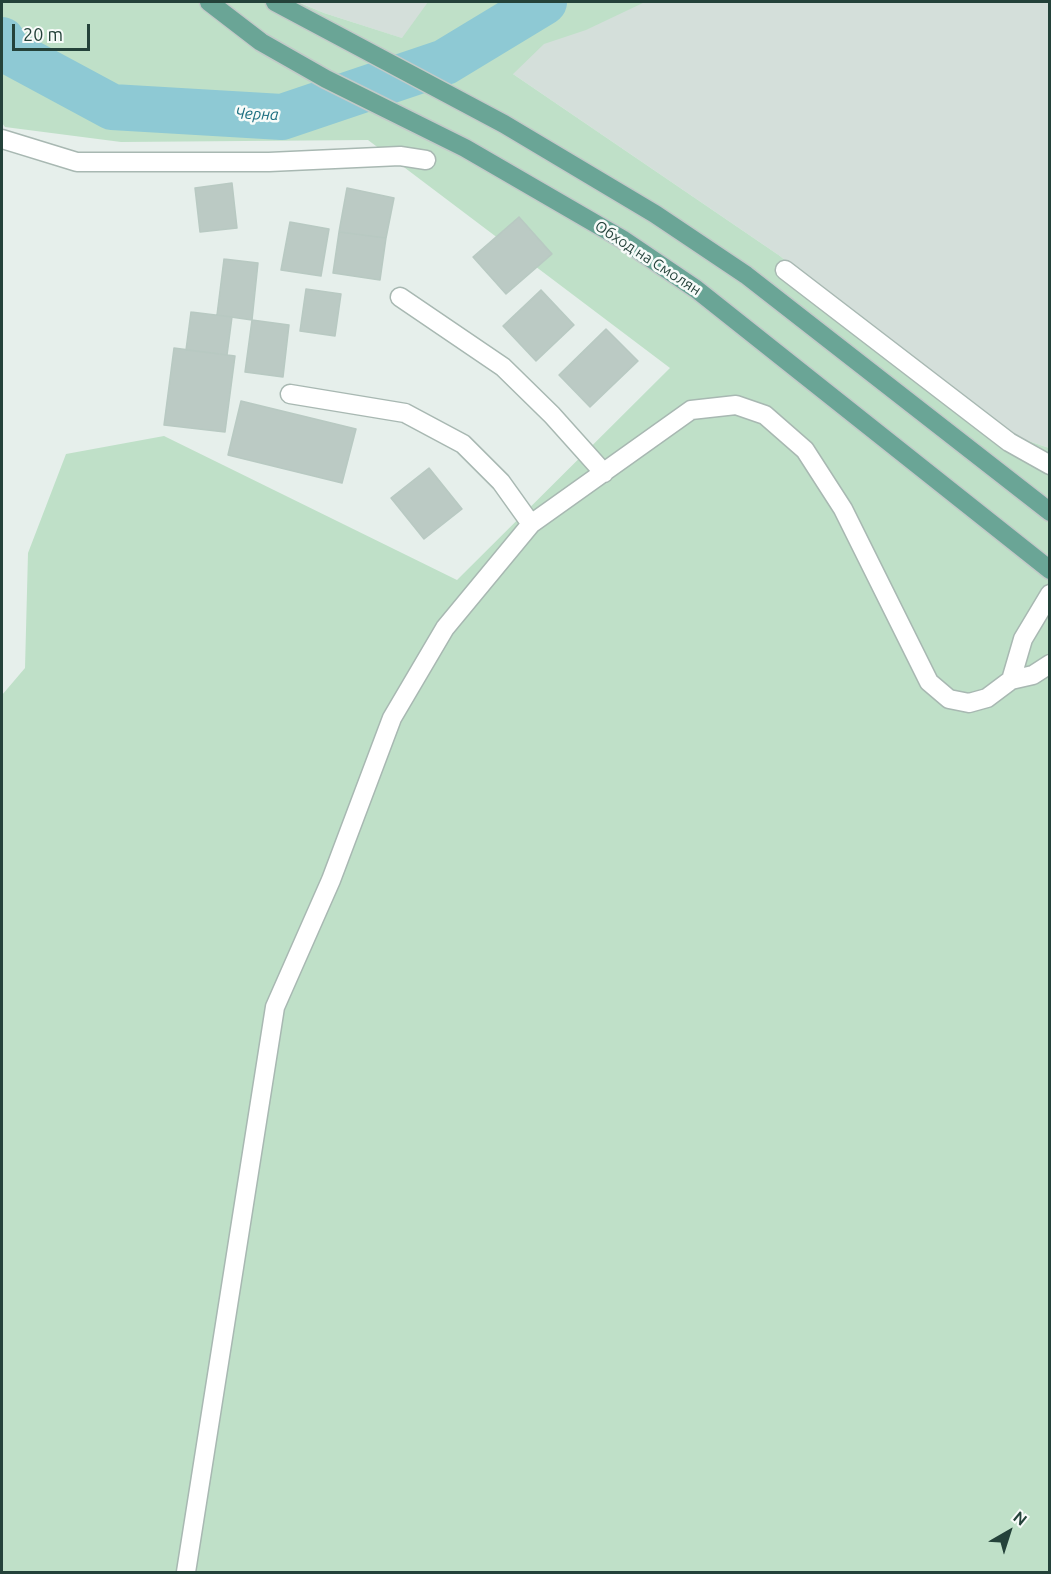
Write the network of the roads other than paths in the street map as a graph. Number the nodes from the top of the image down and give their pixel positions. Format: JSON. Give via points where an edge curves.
{"nodes":[{"id":1,"x":209,"y":2,"type":"edge"},
{"id":2,"x":275,"y":2,"type":"edge"},
{"id":3,"x":2,"y":139,"type":"edge"},
{"id":4,"x":426,"y":160,"type":"dead end"},
{"id":5,"x":785,"y":270,"type":"dead end"},
{"id":6,"x":400,"y":297,"type":"dead end"},
{"id":7,"x":290,"y":394,"type":"dead end"},
{"id":8,"x":1050,"y":465,"type":"edge"},
{"id":9,"x":604,"y":473,"type":"junction"},
{"id":10,"x":1050,"y":512,"type":"edge"},
{"id":11,"x":531,"y":524,"type":"junction"},
{"id":12,"x":1050,"y":570,"type":"edge"},
{"id":13,"x":1050,"y":594,"type":"edge"},
{"id":14,"x":1050,"y":664,"type":"edge"},
{"id":15,"x":1011,"y":680,"type":"junction"},
{"id":16,"x":186,"y":1572,"type":"edge"}],
"edges":[{"from":1,"to":12,"type":"main road","name":"Обход на Смолян","via":[[261,42],[465,148],[622,239],[696,289]]},
{"from":2,"to":10,"type":"main road","via":[[504,124],[655,214],[746,275]]},
{"from":3,"to":4,"type":"street","via":[[77,162],[269,162],[400,156]]},
{"from":5,"to":8,"type":"street","via":[[1009,442]]},
{"from":6,"to":9,"type":"street","via":[[503,367]]},
{"from":7,"to":11,"type":"street","via":[[405,413],[463,444],[501,483]]},
{"from":9,"to":11,"type":"street"},
{"from":9,"to":15,"type":"street","via":[[691,410],[736,405],[765,415],[805,450],[843,509],[929,682],[949,699],[969,703],[987,698]]},
{"from":11,"to":16,"type":"street","via":[[445,628],[392,718],[331,880],[275,1007]]},
{"from":13,"to":15,"type":"street","via":[[1023,639]]},
{"from":14,"to":15,"type":"street","via":[[1033,675]]}]}
